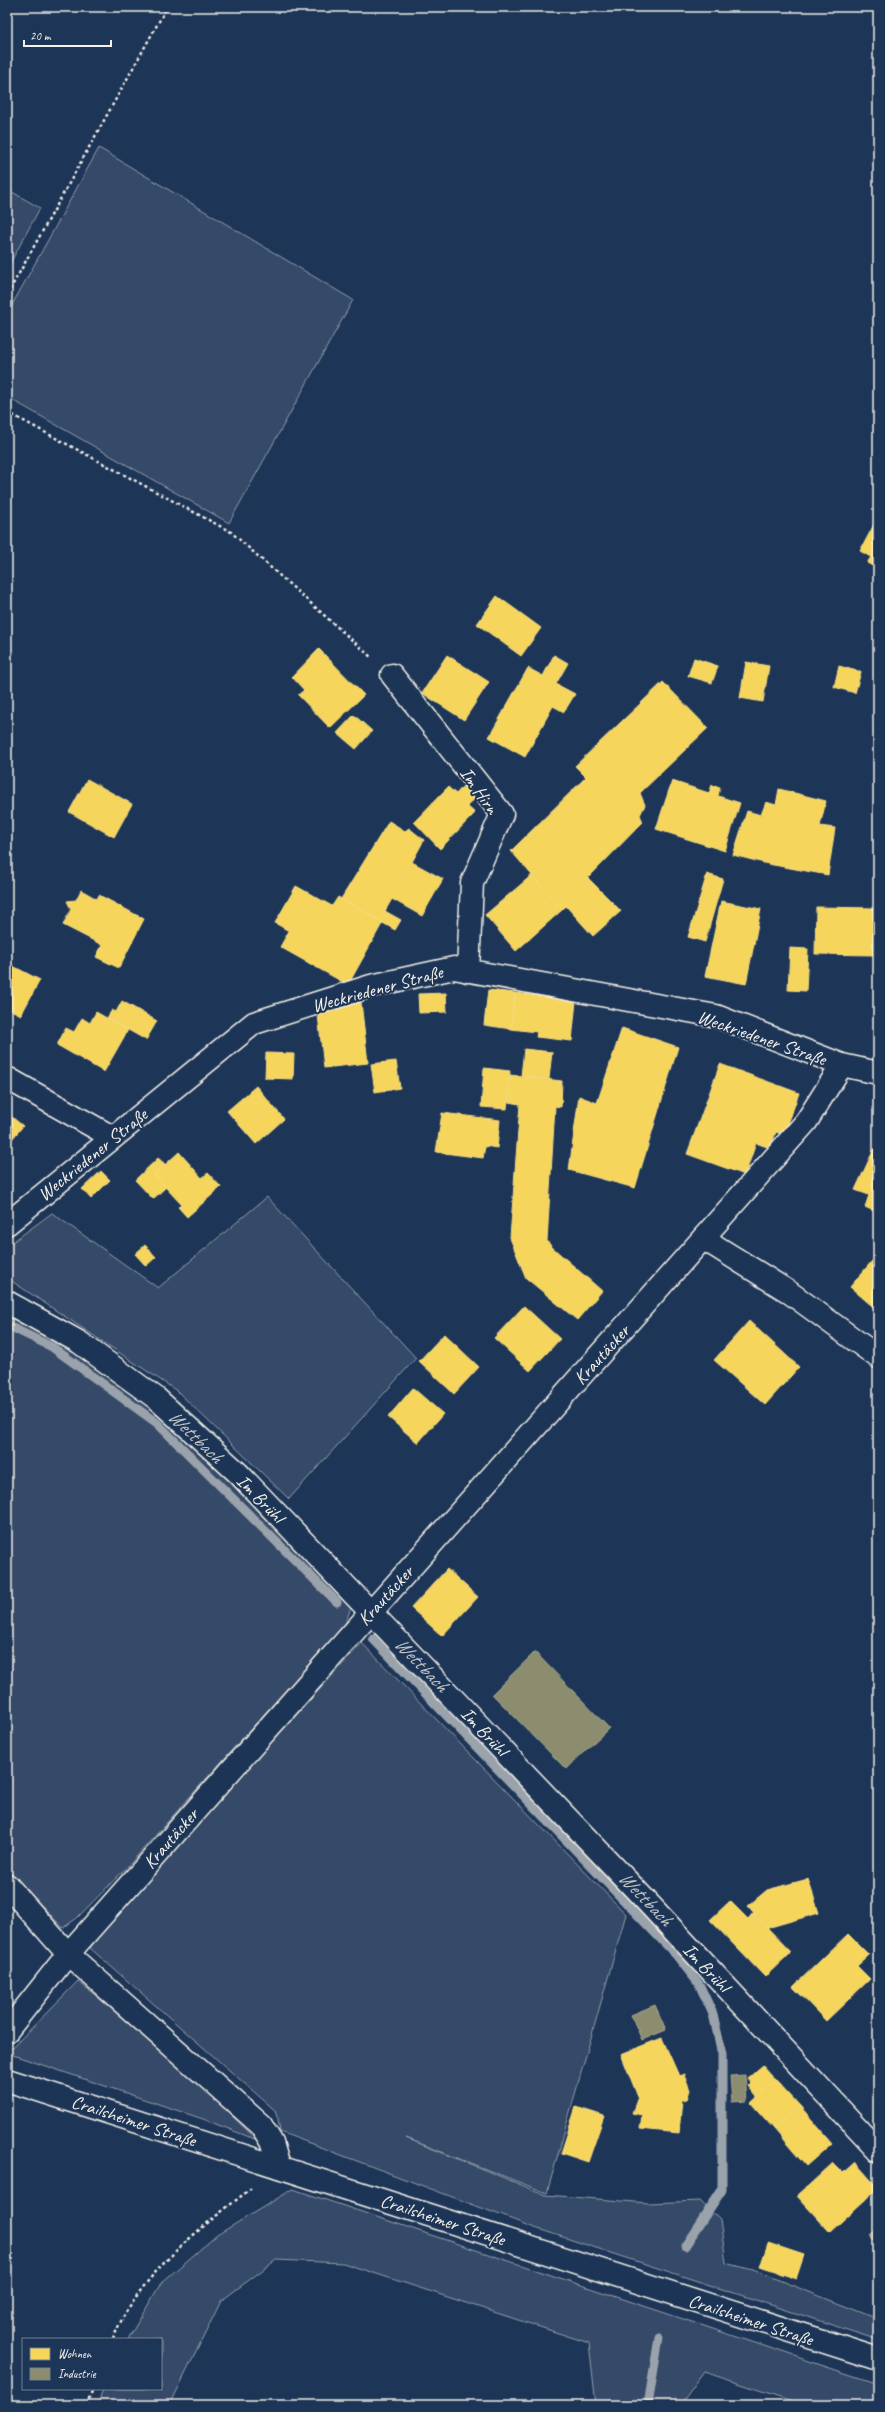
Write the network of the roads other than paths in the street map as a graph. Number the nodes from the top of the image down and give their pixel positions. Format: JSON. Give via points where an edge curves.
{"nodes":[{"id":1,"x":392,"y":675,"type":"road end"},
{"id":2,"x":468,"y":971,"type":"junction"},
{"id":3,"x":842,"y":1065,"type":"junction"},
{"id":4,"x":878,"y":1073,"type":"edge"},
{"id":5,"x":7,"y":1078,"type":"edge"},
{"id":6,"x":112,"y":1137,"type":"junction"},
{"id":7,"x":7,"y":1224,"type":"edge"},
{"id":8,"x":704,"y":1239,"type":"junction"},
{"id":9,"x":7,"y":1302,"type":"edge"},
{"id":10,"x":878,"y":1357,"type":"edge"},
{"id":11,"x":370,"y":1613,"type":"junction"},
{"id":12,"x":7,"y":1885,"type":"edge"},
{"id":13,"x":68,"y":1954,"type":"junction"},
{"id":14,"x":7,"y":2031,"type":"edge"},
{"id":15,"x":7,"y":2080,"type":"edge"},
{"id":16,"x":878,"y":2150,"type":"edge"},
{"id":17,"x":279,"y":2167,"type":"junction"},
{"id":18,"x":878,"y":2360,"type":"edge"}],
"edges":[{"from":1,"to":2,"type":"street","name":"Im Hirn","via":[[502,814],[472,883]]},
{"from":2,"to":3,"type":"street","name":"Weckriedener Straße","via":[[716,1016]]},
{"from":2,"to":6,"type":"street","name":"Weckriedener Straße","via":[[454,968],[371,986],[254,1023]]},
{"from":3,"to":4,"type":"street","name":"Weckriedener Straße"},
{"from":3,"to":8,"type":"street","name":"Krautäcker","via":[[806,1122]]},
{"from":5,"to":6,"type":"street"},
{"from":6,"to":7,"type":"street","name":"Weckriedener Straße"},
{"from":8,"to":10,"type":"street","via":[[789,1292]]},
{"from":8,"to":11,"type":"street","name":"Krautäcker"},
{"from":9,"to":11,"type":"street","name":"Im Brühl","via":[[79,1342],[156,1398],[238,1473]]},
{"from":11,"to":13,"type":"street","name":"Krautäcker"},
{"from":11,"to":16,"type":"street","name":"Im Brühl","via":[[629,1883]]},
{"from":12,"to":13,"type":"street"},
{"from":13,"to":14,"type":"street","name":"Krautäcker"},
{"from":13,"to":17,"type":"street","via":[[261,2125],[272,2143]]},
{"from":15,"to":17,"type":"street","name":"Crailsheimer Straße"},
{"from":17,"to":18,"type":"street","name":"Crailsheimer Straße"}]}
